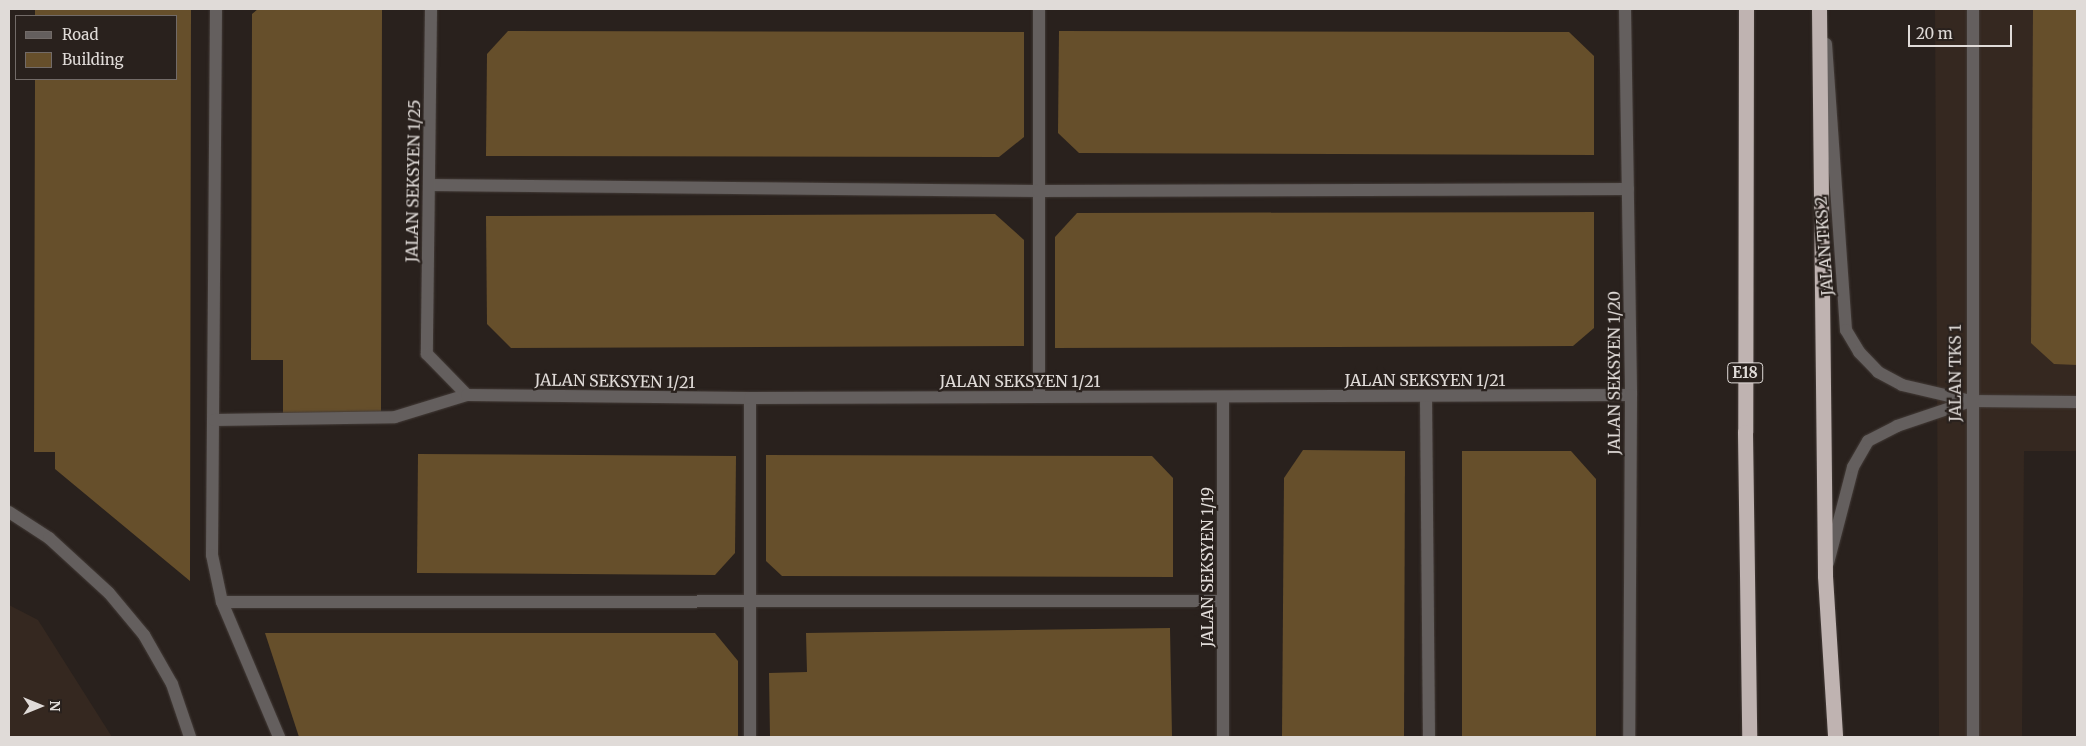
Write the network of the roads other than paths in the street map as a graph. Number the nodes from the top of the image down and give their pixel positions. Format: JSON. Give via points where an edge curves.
{"nodes":[{"id":1,"x":216,"y":9,"type":"edge"},
{"id":2,"x":431,"y":9,"type":"edge"},
{"id":3,"x":1039,"y":9,"type":"edge"},
{"id":4,"x":1625,"y":9,"type":"edge"},
{"id":5,"x":1746,"y":9,"type":"edge"},
{"id":6,"x":1819,"y":9,"type":"edge"},
{"id":7,"x":1824,"y":9,"type":"edge"},
{"id":8,"x":1973,"y":9,"type":"edge"},
{"id":9,"x":429,"y":185,"type":"junction"},
{"id":10,"x":1628,"y":188,"type":"junction"},
{"id":11,"x":1038,"y":191,"type":"junction"},
{"id":12,"x":467,"y":396,"type":"junction"},
{"id":13,"x":1426,"y":396,"type":"junction"},
{"id":14,"x":1631,"y":396,"type":"junction"},
{"id":15,"x":1039,"y":397,"type":"junction"},
{"id":16,"x":1223,"y":397,"type":"junction"},
{"id":17,"x":750,"y":398,"type":"junction"},
{"id":18,"x":1971,"y":401,"type":"junction"},
{"id":19,"x":2077,"y":402,"type":"edge"},
{"id":20,"x":214,"y":420,"type":"junction"},
{"id":21,"x":9,"y":512,"type":"edge"},
{"id":22,"x":1825,"y":576,"type":"junction"},
{"id":23,"x":1223,"y":601,"type":"junction"},
{"id":24,"x":222,"y":602,"type":"junction"},
{"id":25,"x":750,"y":602,"type":"junction"},
{"id":26,"x":190,"y":737,"type":"edge"},
{"id":27,"x":279,"y":737,"type":"edge"},
{"id":28,"x":750,"y":737,"type":"edge"},
{"id":29,"x":1223,"y":737,"type":"edge"},
{"id":30,"x":1429,"y":737,"type":"edge"},
{"id":31,"x":1629,"y":737,"type":"edge"},
{"id":32,"x":1749,"y":737,"type":"edge"},
{"id":33,"x":1836,"y":737,"type":"edge"},
{"id":34,"x":1973,"y":737,"type":"edge"}],
"edges":[{"from":1,"to":20,"type":"street"},
{"from":2,"to":9,"type":"street","name":"JALAN SEKSYEN 1/25"},
{"from":3,"to":11,"type":"street"},
{"from":4,"to":10,"type":"street","name":"JALAN SEKSYEN 1/20"},
{"from":5,"to":32,"type":"highway","number":"E18","via":[[1745,432]]},
{"from":6,"to":22,"type":"highway"},
{"from":7,"to":18,"type":"street","name":"JALAN TKS 2","via":[[1846,330],[1859,352],[1878,372],[1902,385]]},
{"from":8,"to":18,"type":"street","name":"JALAN TKS 1"},
{"from":9,"to":11,"type":"street"},
{"from":9,"to":12,"type":"street","name":"JALAN SEKSYEN 1/25","via":[[427,354]]},
{"from":10,"to":11,"type":"street"},
{"from":10,"to":14,"type":"street","name":"JALAN SEKSYEN 1/20"},
{"from":11,"to":15,"type":"street"},
{"from":12,"to":17,"type":"street","name":"JALAN SEKSYEN 1/21"},
{"from":12,"to":20,"type":"street","name":"JALAN SEKSYEN 1/21","via":[[395,417]]},
{"from":13,"to":14,"type":"street","name":"JALAN SEKSYEN 1/21"},
{"from":13,"to":16,"type":"street","name":"JALAN SEKSYEN 1/21"},
{"from":13,"to":30,"type":"street"},
{"from":14,"to":31,"type":"street","name":"JALAN SEKSYEN 1/20"},
{"from":15,"to":16,"type":"street","name":"JALAN SEKSYEN 1/21"},
{"from":15,"to":17,"type":"street","name":"JALAN SEKSYEN 1/21"},
{"from":16,"to":23,"type":"street","name":"JALAN SEKSYEN 1/19"},
{"from":17,"to":25,"type":"street"},
{"from":18,"to":19,"type":"street","name":"JALAN TKS 2"},
{"from":18,"to":22,"type":"street","name":"JALAN TKS 2","via":[[1896,426],[1868,441],[1853,467]]},
{"from":18,"to":34,"type":"street","name":"JALAN TKS 1"},
{"from":20,"to":24,"type":"street","via":[[212,555]]},
{"from":21,"to":26,"type":"street","via":[[49,538],[109,593],[144,635],[172,684]]},
{"from":22,"to":33,"type":"highway"},
{"from":23,"to":25,"type":"street"},
{"from":23,"to":29,"type":"street","name":"JALAN SEKSYEN 1/19"},
{"from":24,"to":25,"type":"street"},
{"from":24,"to":27,"type":"street"},
{"from":25,"to":28,"type":"street"}]}
